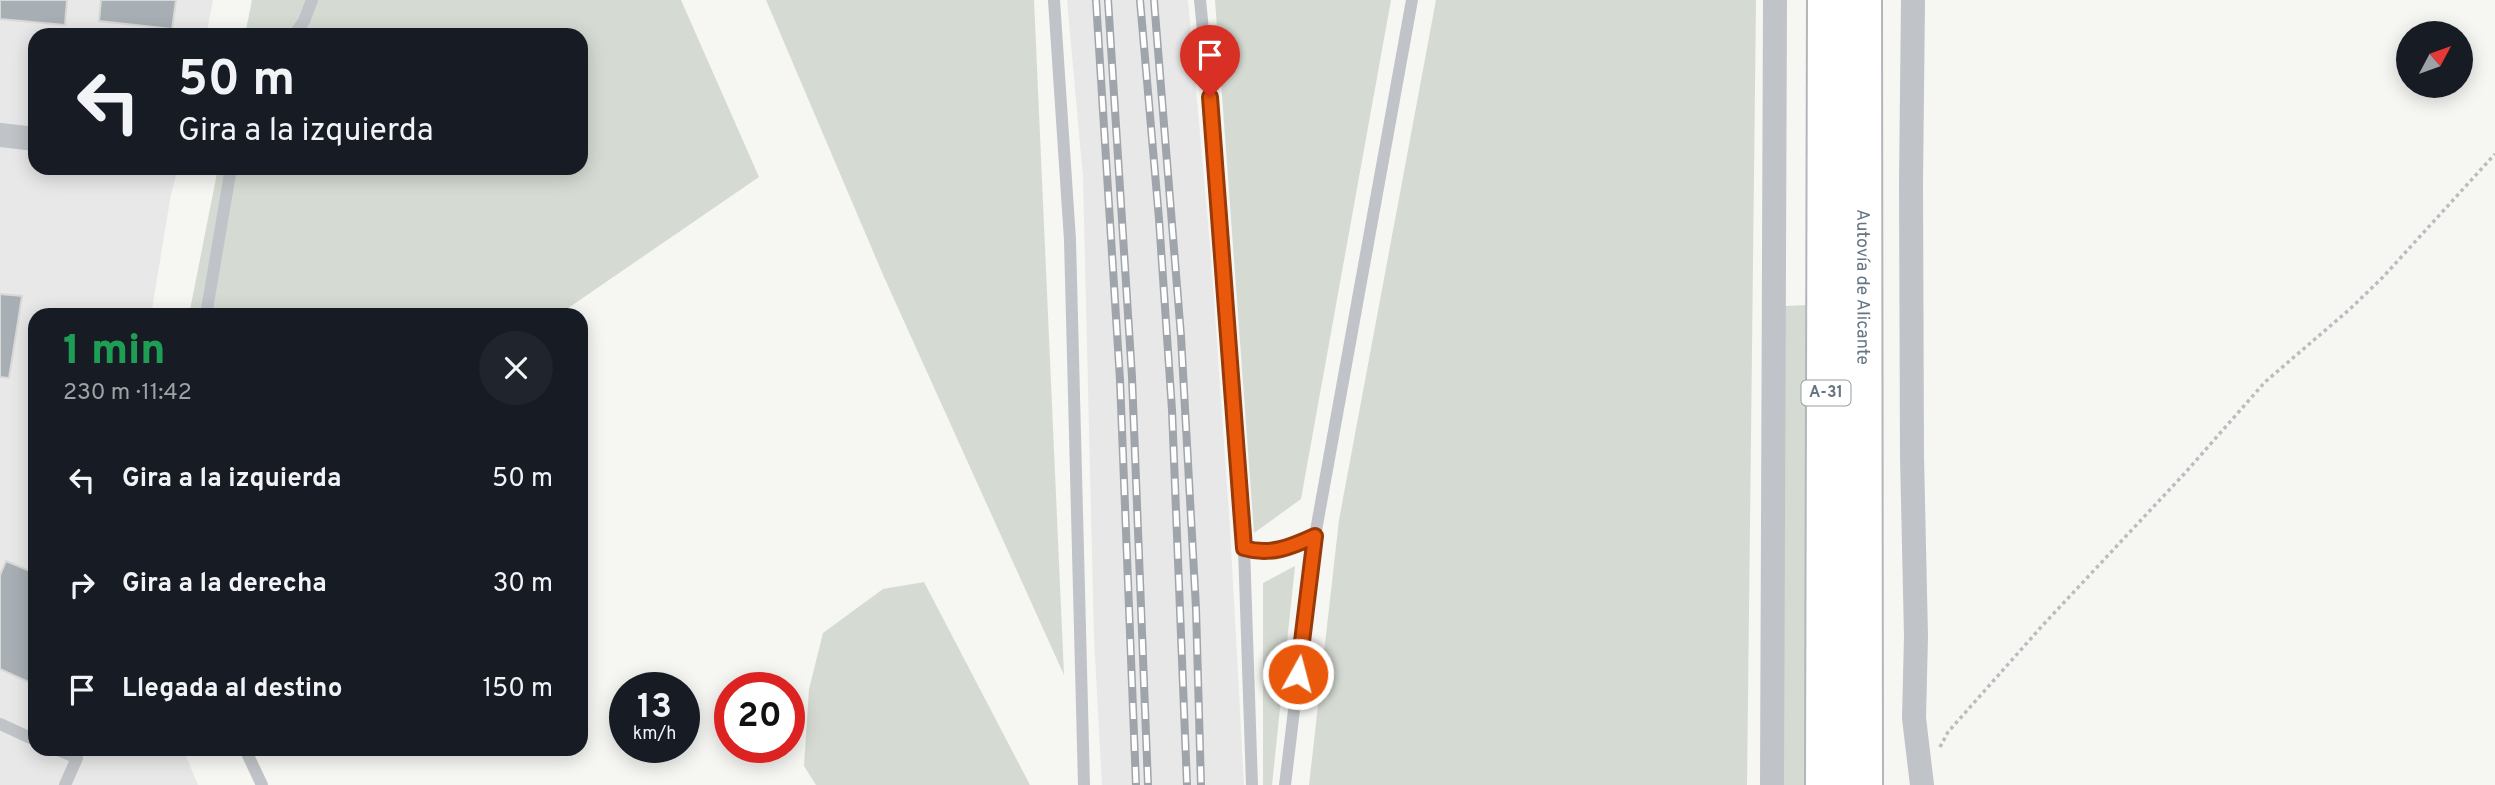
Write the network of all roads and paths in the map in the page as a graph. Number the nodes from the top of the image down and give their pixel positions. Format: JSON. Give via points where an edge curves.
{"nodes":[{"id":1,"x":312,"y":0,"type":"edge"},
{"id":2,"x":1054,"y":0,"type":"edge"},
{"id":3,"x":1200,"y":0,"type":"edge"},
{"id":4,"x":1412,"y":0,"type":"edge"},
{"id":5,"x":1775,"y":0,"type":"edge"},
{"id":6,"x":1827,"y":0,"type":"edge"},
{"id":7,"x":1862,"y":0,"type":"edge"},
{"id":8,"x":1913,"y":0,"type":"edge"},
{"id":9,"x":299,"y":28,"type":"edge"},
{"id":10,"x":0,"y":135,"type":"edge"},
{"id":11,"x":28,"y":138,"type":"edge"},
{"id":12,"x":2495,"y":154,"type":"edge"},
{"id":13,"x":229,"y":175,"type":"edge"},
{"id":14,"x":207,"y":308,"type":"edge"},
{"id":15,"x":1315,"y":536,"type":"junction"},
{"id":16,"x":1244,"y":548,"type":"junction"},
{"id":17,"x":0,"y":724,"type":"edge"},
{"id":18,"x":28,"y":737,"type":"edge"},
{"id":19,"x":72,"y":756,"type":"edge"},
{"id":20,"x":248,"y":756,"type":"edge"},
{"id":21,"x":65,"y":785,"type":"edge"},
{"id":22,"x":262,"y":785,"type":"edge"},
{"id":23,"x":1084,"y":785,"type":"edge"},
{"id":24,"x":1252,"y":785,"type":"edge"},
{"id":25,"x":1285,"y":785,"type":"edge"},
{"id":26,"x":1772,"y":785,"type":"edge"},
{"id":27,"x":1825,"y":785,"type":"edge"},
{"id":28,"x":1863,"y":785,"type":"edge"},
{"id":29,"x":1922,"y":785,"type":"edge"}],
"edges":[{"from":1,"to":9,"type":"lane"},
{"from":2,"to":23,"type":"lane","via":[[1070,240]]},
{"from":3,"to":16,"type":"lane"},
{"from":4,"to":15,"type":"lane"},
{"from":5,"to":26,"type":"street"},
{"from":6,"to":27,"type":"highway","name":"Autovía de Alicante","number":"A-31"},
{"from":7,"to":28,"type":"highway","name":"Autovía de Alicante","number":"A-31"},
{"from":8,"to":29,"type":"street","via":[[1914,718]]},
{"from":10,"to":11,"type":"street"},
{"from":12,"to":29,"type":"path","via":[[2383,277],[2265,382],[2042,626],[1948,732]]},
{"from":13,"to":14,"type":"lane"},
{"from":15,"to":16,"type":"lane","via":[[1286,550]]},
{"from":15,"to":25,"type":"lane"},
{"from":16,"to":24,"type":"lane"},
{"from":17,"to":18,"type":"lane"},
{"from":19,"to":21,"type":"lane","via":[[77,758]]},
{"from":20,"to":22,"type":"lane"}]}
